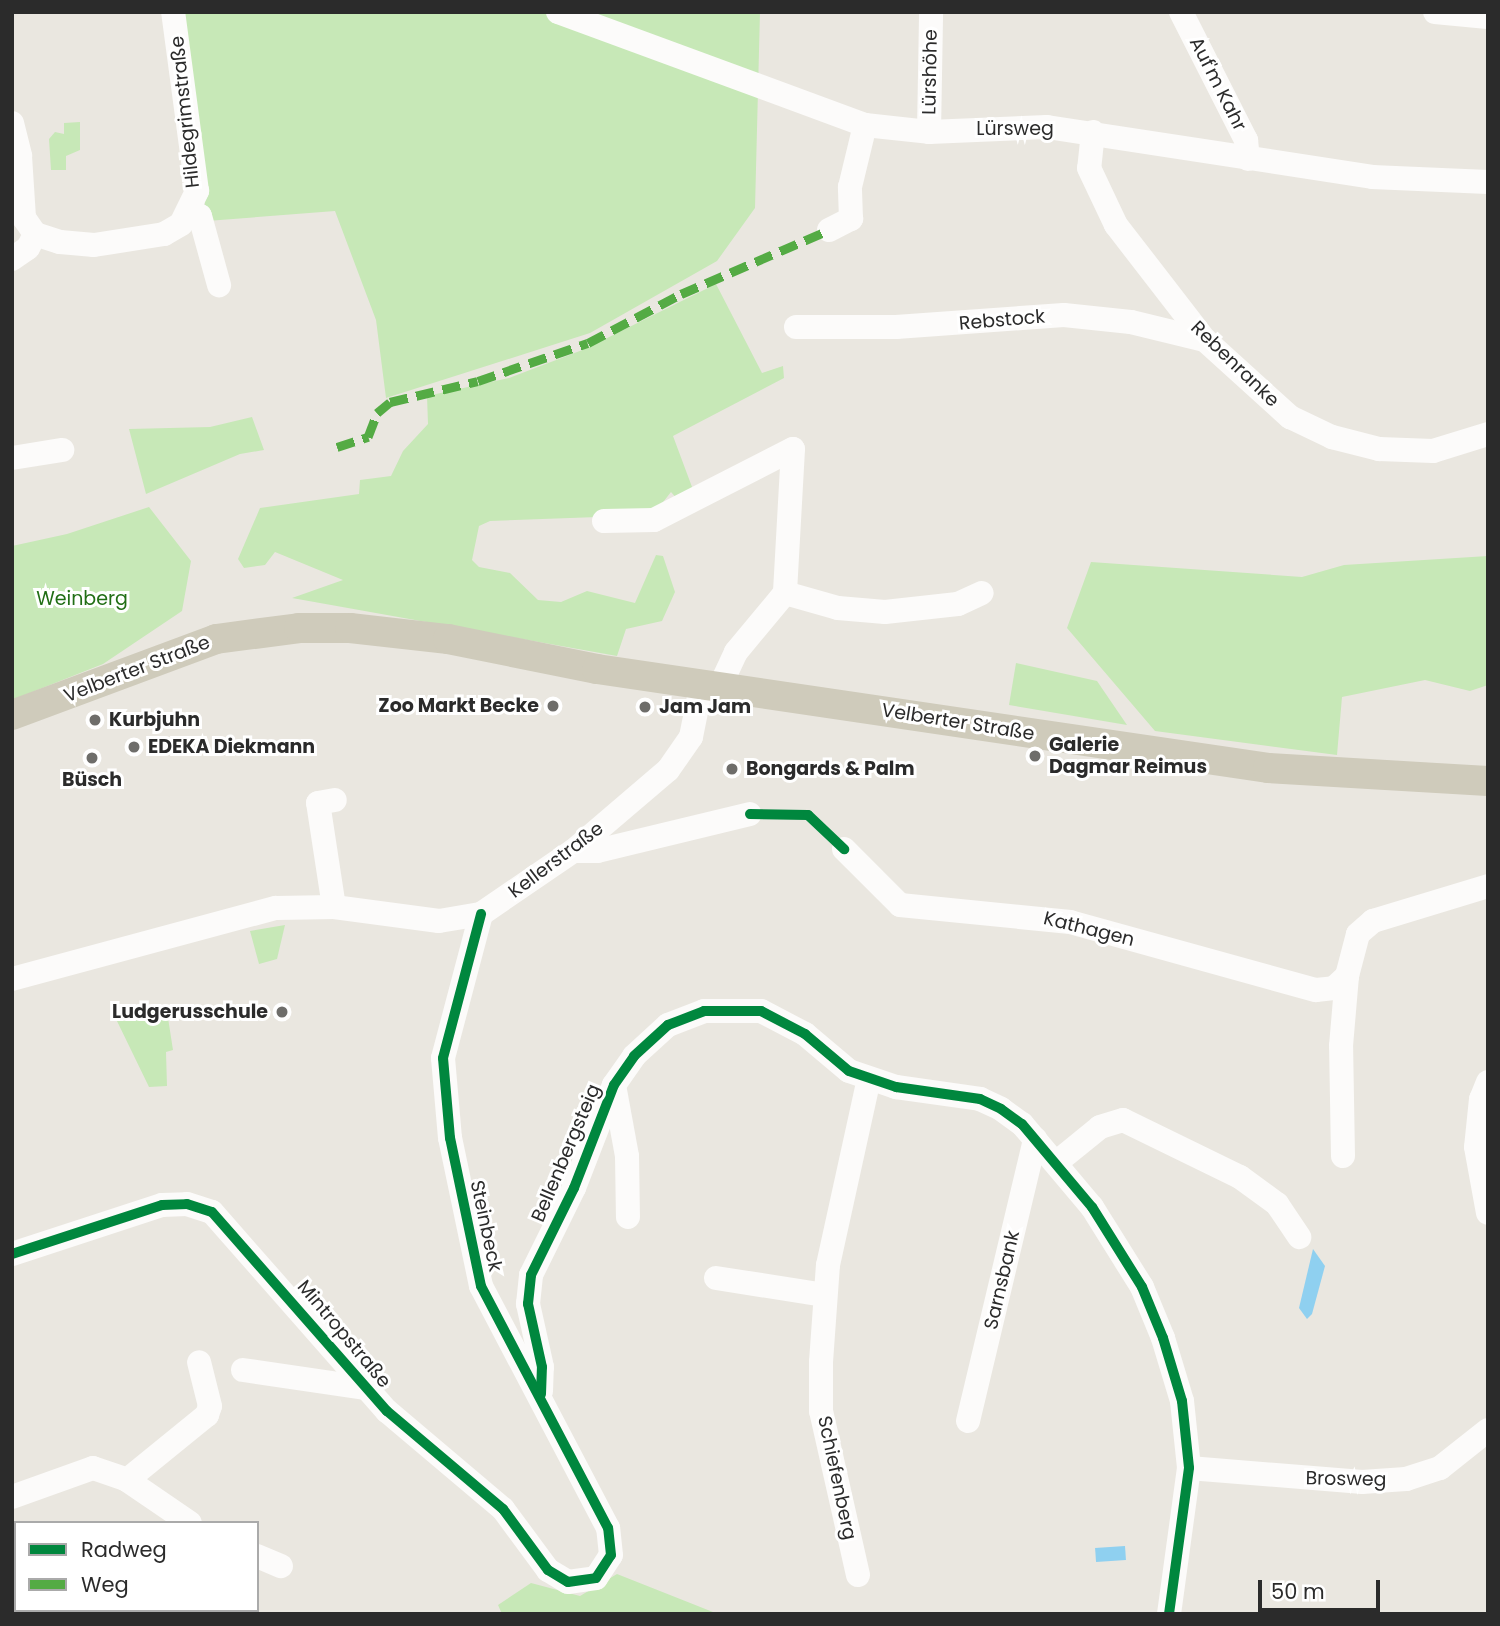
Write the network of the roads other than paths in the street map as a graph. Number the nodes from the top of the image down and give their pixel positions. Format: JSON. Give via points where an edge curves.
{"nodes":[{"id":1,"x":173,"y":12,"type":"edge"},
{"id":2,"x":558,"y":12,"type":"edge"},
{"id":3,"x":931,"y":12,"type":"edge"},
{"id":4,"x":1181,"y":12,"type":"edge"},
{"id":5,"x":1435,"y":12,"type":"edge"},
{"id":6,"x":1488,"y":17,"type":"edge"},
{"id":7,"x":12,"y":123,"type":"edge"},
{"id":8,"x":865,"y":125,"type":"junction"},
{"id":9,"x":929,"y":132,"type":"junction"},
{"id":10,"x":1093,"y":132,"type":"junction"},
{"id":11,"x":1248,"y":159,"type":"junction"},
{"id":12,"x":1488,"y":182,"type":"edge"},
{"id":13,"x":190,"y":211,"type":"junction"},
{"id":14,"x":829,"y":230,"type":"dead end"},
{"id":15,"x":36,"y":234,"type":"junction"},
{"id":16,"x":12,"y":259,"type":"edge"},
{"id":17,"x":219,"y":285,"type":"dead end"},
{"id":18,"x":796,"y":327,"type":"dead end"},
{"id":19,"x":1205,"y":340,"type":"junction"},
{"id":20,"x":1488,"y":434,"type":"edge"},
{"id":21,"x":62,"y":450,"type":"dead end"},
{"id":22,"x":12,"y":458,"type":"edge"},
{"id":23,"x":604,"y":521,"type":"dead end"},
{"id":24,"x":785,"y":593,"type":"junction"},
{"id":25,"x":982,"y":593,"type":"dead end"},
{"id":26,"x":712,"y":683,"type":"junction"},
{"id":27,"x":12,"y":715,"type":"edge"},
{"id":28,"x":1488,"y":780,"type":"edge"},
{"id":29,"x":335,"y":800,"type":"dead end"},
{"id":30,"x":750,"y":814,"type":"dead end"},
{"id":31,"x":844,"y":849,"type":"dead end"},
{"id":32,"x":573,"y":851,"type":"junction"},
{"id":33,"x":1488,"y":886,"type":"edge"},
{"id":34,"x":334,"y":907,"type":"junction"},
{"id":35,"x":481,"y":914,"type":"junction"},
{"id":36,"x":1347,"y":976,"type":"junction"},
{"id":37,"x":12,"y":979,"type":"edge"},
{"id":38,"x":869,"y":1079,"type":"junction"},
{"id":39,"x":1488,"y":1082,"type":"edge"},
{"id":40,"x":614,"y":1085,"type":"junction"},
{"id":41,"x":1035,"y":1139,"type":"junction"},
{"id":42,"x":1343,"y":1156,"type":"dead end"},
{"id":43,"x":1057,"y":1162,"type":"junction"},
{"id":44,"x":1488,"y":1213,"type":"edge"},
{"id":45,"x":628,"y":1217,"type":"dead end"},
{"id":46,"x":1299,"y":1237,"type":"dead end"},
{"id":47,"x":12,"y":1254,"type":"edge"},
{"id":48,"x":716,"y":1278,"type":"dead end"},
{"id":49,"x":824,"y":1295,"type":"junction"},
{"id":50,"x":199,"y":1362,"type":"dead end"},
{"id":51,"x":243,"y":1370,"type":"dead end"},
{"id":52,"x":365,"y":1388,"type":"junction"},
{"id":53,"x":541,"y":1394,"type":"junction"},
{"id":54,"x":968,"y":1421,"type":"dead end"},
{"id":55,"x":1488,"y":1430,"type":"edge"},
{"id":56,"x":1189,"y":1468,"type":"junction"},
{"id":57,"x":127,"y":1480,"type":"junction"},
{"id":58,"x":12,"y":1497,"type":"edge"},
{"id":59,"x":187,"y":1521,"type":"edge"},
{"id":60,"x":259,"y":1557,"type":"edge"},
{"id":61,"x":609,"y":1562,"type":"joint"},
{"id":62,"x":281,"y":1566,"type":"dead end"},
{"id":63,"x":858,"y":1576,"type":"dead end"},
{"id":64,"x":1169,"y":1614,"type":"edge"}],
"edges":[{"from":1,"to":13,"type":"street","name":"Hildegrimstraße","via":[[197,191]]},
{"from":2,"to":8,"type":"street","name":"Lürsweg"},
{"from":3,"to":9,"type":"street","name":"Lürshöhe"},
{"from":4,"to":11,"type":"street","name":"Auf'm Kahr","via":[[1246,140]]},
{"from":5,"to":6,"type":"street"},
{"from":7,"to":15,"type":"street","via":[[20,156],[22,209]]},
{"from":8,"to":9,"type":"street","name":"Lürsweg"},
{"from":8,"to":14,"type":"street","via":[[850,187],[851,219]]},
{"from":9,"to":10,"type":"street","name":"Lürsweg","via":[[1047,127]]},
{"from":10,"to":11,"type":"street","name":"Lürsweg"},
{"from":10,"to":19,"type":"street","name":"Rebenranke","via":[[1089,169],[1098,194],[1146,266]]},
{"from":11,"to":12,"type":"street","name":"Lürsweg","via":[[1372,177]]},
{"from":13,"to":15,"type":"street","name":"Hildegrimstraße","via":[[181,224],[163,234],[129,242],[71,243]]},
{"from":13,"to":17,"type":"street","name":"Hildegrimstraße","via":[[200,216]]},
{"from":15,"to":16,"type":"street","via":[[28,248]]},
{"from":18,"to":19,"type":"street","name":"Rebstock","via":[[896,327],[1064,315],[1131,322]]},
{"from":19,"to":20,"type":"street","name":"Rebenranke","via":[[1290,417],[1332,437],[1379,449],[1433,451]]},
{"from":21,"to":22,"type":"street"},
{"from":23,"to":24,"type":"street","via":[[654,520],[793,449]]},
{"from":24,"to":25,"type":"street","via":[[838,608],[886,612],[958,604]]},
{"from":24,"to":26,"type":"street"},
{"from":26,"to":27,"type":"main road","name":"Velberter Straße","via":[[597,669],[448,639],[350,628],[299,628],[252,632],[182,648]]},
{"from":26,"to":28,"type":"main road","name":"Velberter Straße","via":[[1277,769]]},
{"from":26,"to":32,"type":"street","name":"Kellerstraße","via":[[680,756]]},
{"from":29,"to":34,"type":"street","via":[[318,803]]},
{"from":30,"to":32,"type":"street","via":[[597,851]]},
{"from":31,"to":36,"type":"street","name":"Kathagen","via":[[900,905],[1070,922],[1316,990],[1334,988]]},
{"from":32,"to":35,"type":"street","name":"Kellerstraße"},
{"from":33,"to":36,"type":"street","via":[[1373,921],[1358,934]]},
{"from":34,"to":35,"type":"street","name":"Kellerstraße","via":[[439,921]]},
{"from":34,"to":37,"type":"street","name":"Kellerstraße","via":[[276,908]]},
{"from":35,"to":53,"type":"street","name":"Steinbeck","via":[[443,1058],[443,1095],[476,1272]]},
{"from":36,"to":42,"type":"street","via":[[1341,1046]]},
{"from":38,"to":40,"type":"street","name":"Bellenbergsteig","via":[[849,1071],[805,1034],[761,1011],[704,1011],[668,1025],[634,1056]]},
{"from":38,"to":41,"type":"street","name":"Bellenbergsteig","via":[[980,1099],[1022,1124]]},
{"from":38,"to":49,"type":"street","name":"Schiefenberg"},
{"from":39,"to":44,"type":"street","via":[[1481,1099],[1476,1147]]},
{"from":40,"to":45,"type":"street","name":"Bellenbergsteig","via":[[626,1144]]},
{"from":40,"to":53,"type":"street","name":"Bellenbergsteig","via":[[574,1188],[531,1275],[528,1304],[542,1367]]},
{"from":41,"to":43,"type":"street","name":"Bellenbergsteig"},
{"from":41,"to":54,"type":"street","name":"Sarnsbank"},
{"from":43,"to":46,"type":"street","via":[[1100,1127],[1123,1120],[1240,1177],[1277,1204]]},
{"from":43,"to":56,"type":"street","name":"Bellenbergsteig","via":[[1124,1254],[1153,1312],[1177,1376]]},
{"from":47,"to":52,"type":"street","name":"Mintropstraße","via":[[162,1205],[204,1209],[224,1221]]},
{"from":48,"to":49,"type":"street"},
{"from":49,"to":63,"type":"street","name":"Schiefenberg","via":[[821,1411]]},
{"from":50,"to":57,"type":"street","via":[[210,1406],[207,1415]]},
{"from":51,"to":52,"type":"street","name":"Mintropstraße"},
{"from":52,"to":61,"type":"street","name":"Mintropstraße","via":[[503,1509],[552,1574],[568,1582],[586,1581],[600,1575]]},
{"from":53,"to":61,"type":"street","name":"Steinbeck","via":[[604,1516],[611,1540]]},
{"from":55,"to":56,"type":"street","name":"Brosweg","via":[[1440,1468],[1406,1479],[1363,1482]]},
{"from":56,"to":64,"type":"street","name":"Bellenbergsteig"},
{"from":57,"to":58,"type":"street","via":[[93,1468]]},
{"from":57,"to":59,"type":"street"},
{"from":60,"to":62,"type":"street"}]}
